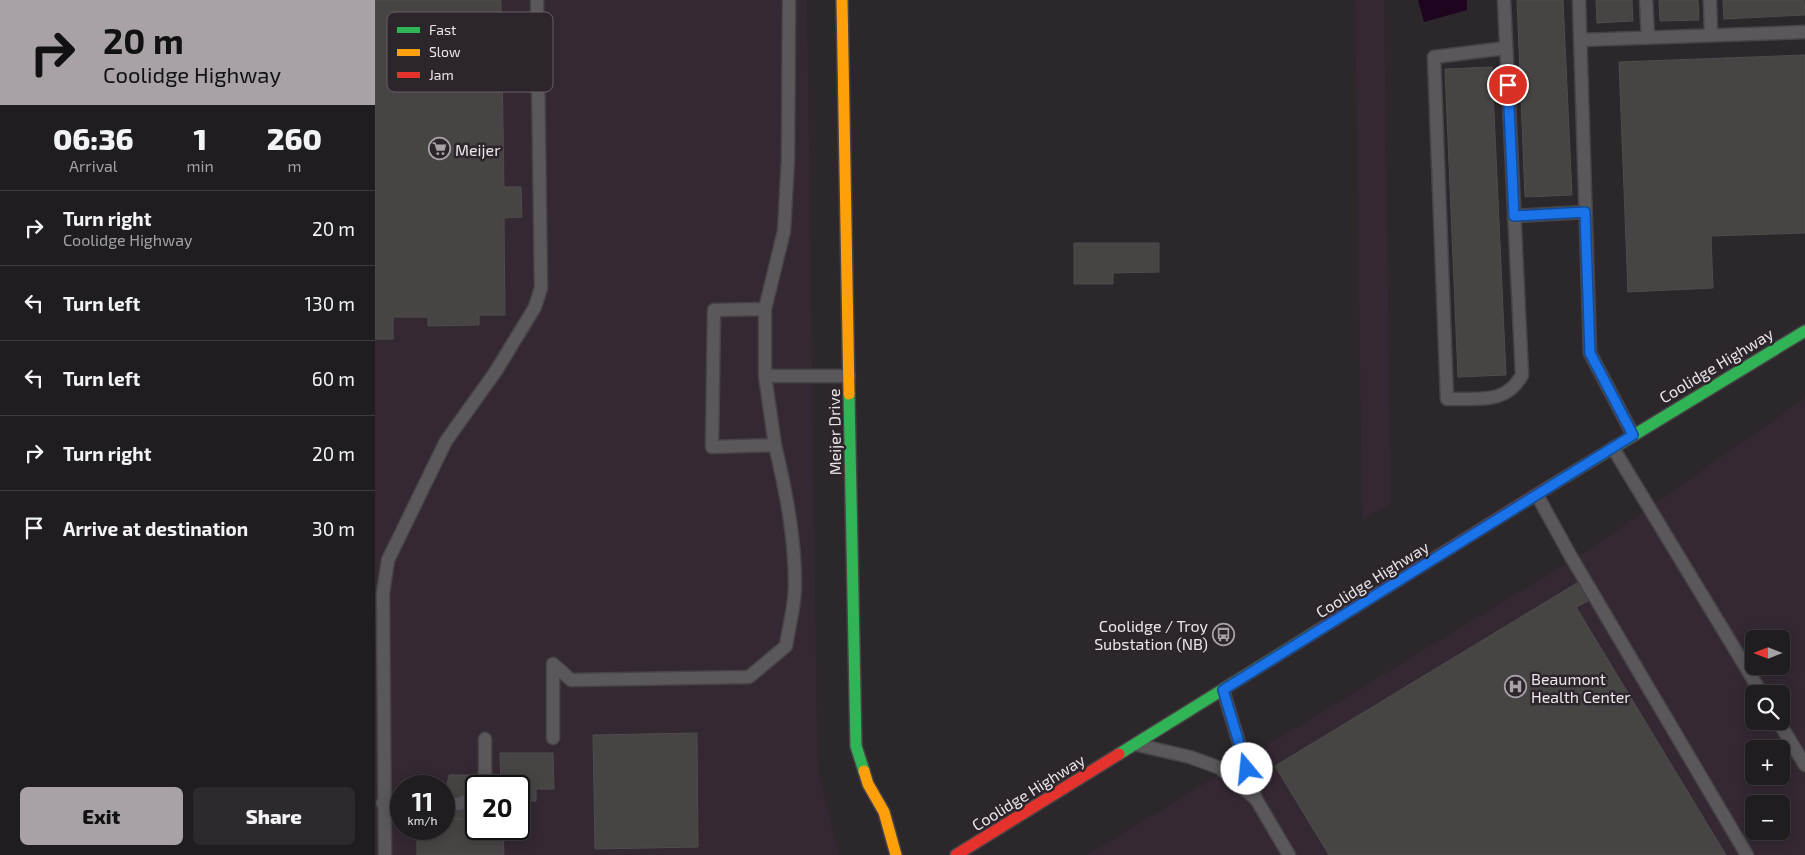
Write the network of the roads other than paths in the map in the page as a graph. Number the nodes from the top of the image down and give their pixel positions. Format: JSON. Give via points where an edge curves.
{"nodes":[{"id":1,"x":789,"y":0,"type":"edge"},
{"id":2,"x":842,"y":0,"type":"edge"},
{"id":3,"x":1504,"y":0,"type":"edge"},
{"id":4,"x":1579,"y":0,"type":"edge"},
{"id":5,"x":1646,"y":0,"type":"edge"},
{"id":6,"x":1710,"y":0,"type":"edge"},
{"id":7,"x":1805,"y":32,"type":"edge"},
{"id":8,"x":1711,"y":35,"type":"junction"},
{"id":9,"x":1648,"y":38,"type":"junction"},
{"id":10,"x":1580,"y":40,"type":"junction"},
{"id":11,"x":1506,"y":48,"type":"junction"},
{"id":12,"x":538,"y":92,"type":"edge"},
{"id":13,"x":1585,"y":212,"type":"junction"},
{"id":14,"x":1514,"y":216,"type":"junction"},
{"id":15,"x":765,"y":309,"type":"junction"},
{"id":16,"x":1805,"y":330,"type":"edge"},
{"id":17,"x":765,"y":376,"type":"junction"},
{"id":18,"x":849,"y":376,"type":"junction"},
{"id":19,"x":1633,"y":435,"type":"junction"},
{"id":20,"x":775,"y":445,"type":"junction"},
{"id":21,"x":1613,"y":448,"type":"junction"},
{"id":22,"x":1537,"y":495,"type":"junction"},
{"id":23,"x":1757,"y":685,"type":"edge"},
{"id":24,"x":1223,"y":690,"type":"junction"},
{"id":25,"x":1784,"y":730,"type":"edge"},
{"id":26,"x":553,"y":738,"type":"dead end"},
{"id":27,"x":485,"y":739,"type":"dead end"},
{"id":28,"x":379,"y":740,"type":"edge"},
{"id":29,"x":1136,"y":744,"type":"junction"},
{"id":30,"x":1805,"y":765,"type":"edge"},
{"id":31,"x":485,"y":775,"type":"edge"},
{"id":32,"x":1256,"y":799,"type":"junction"},
{"id":33,"x":383,"y":803,"type":"junction"},
{"id":34,"x":390,"y":803,"type":"edge"},
{"id":35,"x":385,"y":855,"type":"edge"},
{"id":36,"x":896,"y":855,"type":"edge"},
{"id":37,"x":956,"y":855,"type":"edge"},
{"id":38,"x":1289,"y":855,"type":"edge"},
{"id":39,"x":1747,"y":855,"type":"edge"}],
"edges":[{"from":1,"to":15,"type":"lane","via":[[784,230]]},
{"from":2,"to":18,"type":"main road","name":"Meijer Drive"},
{"from":3,"to":11,"type":"lane"},
{"from":4,"to":10,"type":"lane"},
{"from":5,"to":9,"type":"lane"},
{"from":6,"to":8,"type":"lane"},
{"from":7,"to":8,"type":"lane"},
{"from":8,"to":9,"type":"lane"},
{"from":9,"to":10,"type":"lane"},
{"from":10,"to":13,"type":"lane"},
{"from":11,"to":14,"type":"lane"},
{"from":11,"to":14,"type":"lane","via":[[1434,57],[1447,399],[1501,397],[1516,386],[1522,375]]},
{"from":12,"to":28,"type":"lane","via":[[541,288],[535,307],[496,371],[446,441],[388,560],[383,593]]},
{"from":13,"to":14,"type":"lane"},
{"from":13,"to":19,"type":"lane","via":[[1590,353]]},
{"from":15,"to":17,"type":"lane"},
{"from":15,"to":20,"type":"lane","via":[[714,310],[712,447]]},
{"from":16,"to":19,"type":"main road","name":"Coolidge Highway"},
{"from":17,"to":18,"type":"lane"},
{"from":17,"to":20,"type":"lane"},
{"from":18,"to":36,"type":"main road","name":"Meijer Drive","via":[[856,746],[868,784],[884,812]]},
{"from":19,"to":21,"type":"main road","name":"Coolidge Highway"},
{"from":20,"to":26,"type":"lane","via":[[790,511],[794,562],[795,587],[786,646],[749,676],[571,680],[553,664]]},
{"from":21,"to":22,"type":"main road","name":"Coolidge Highway"},
{"from":21,"to":23,"type":"lane"},
{"from":22,"to":24,"type":"main road","name":"Coolidge Highway"},
{"from":22,"to":39,"type":"lane"},
{"from":24,"to":29,"type":"main road","name":"Coolidge Highway"},
{"from":24,"to":32,"type":"lane"},
{"from":25,"to":30,"type":"lane"},
{"from":27,"to":31,"type":"lane"},
{"from":28,"to":33,"type":"lane"},
{"from":29,"to":32,"type":"lane","via":[[1220,768]]},
{"from":29,"to":37,"type":"main road","name":"Coolidge Highway"},
{"from":32,"to":38,"type":"lane"},
{"from":33,"to":34,"type":"lane"},
{"from":33,"to":35,"type":"lane"}]}
